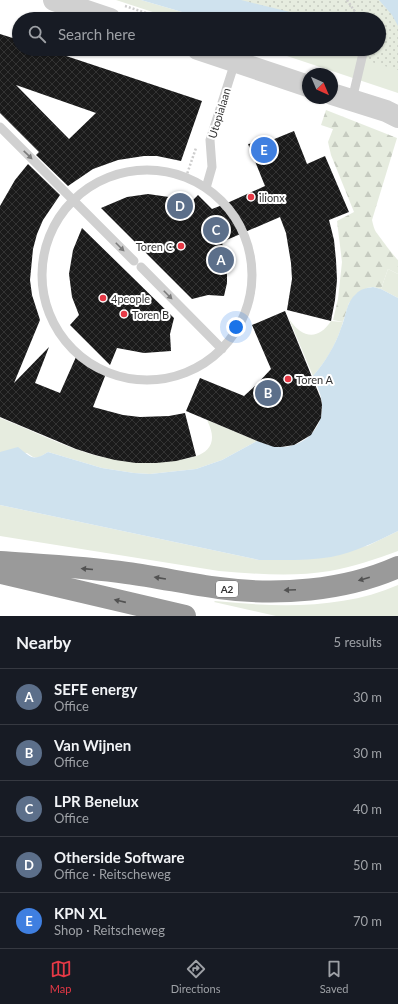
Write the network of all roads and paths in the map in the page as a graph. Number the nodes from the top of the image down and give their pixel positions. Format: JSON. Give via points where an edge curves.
{"nodes":[{"id":1,"x":54,"y":0,"type":"edge"},
{"id":2,"x":347,"y":0,"type":"edge"},
{"id":3,"x":114,"y":11,"type":"edge"},
{"id":4,"x":355,"y":12,"type":"edge"},
{"id":5,"x":218,"y":56,"type":"edge"},
{"id":6,"x":361,"y":56,"type":"edge"},
{"id":7,"x":235,"y":62,"type":"junction"},
{"id":8,"x":302,"y":84,"type":"edge"},
{"id":9,"x":342,"y":97,"type":"edge"},
{"id":10,"x":394,"y":114,"type":"edge"},
{"id":11,"x":0,"y":127,"type":"edge"},
{"id":12,"x":206,"y":188,"type":"junction"},
{"id":13,"x":73,"y":200,"type":"junction"},
{"id":14,"x":134,"y":260,"type":"dead end"},
{"id":15,"x":141,"y":267,"type":"dead end"},
{"id":16,"x":222,"y":349,"type":"junction"},
{"id":17,"x":0,"y":562,"type":"edge"},
{"id":18,"x":398,"y":568,"type":"edge"},
{"id":19,"x":0,"y":573,"type":"edge"},
{"id":20,"x":185,"y":616,"type":"edge"}],
"edges":[{"from":1,"to":3,"type":"street"},
{"from":2,"to":4,"type":"path"},
{"from":5,"to":7,"type":"street"},
{"from":6,"to":9,"type":"lane"},
{"from":7,"to":8,"type":"street"},
{"from":7,"to":12,"type":"lane","name":"Utopialaan","via":[[210,140],[212,167]]},
{"from":9,"to":10,"type":"street"},
{"from":11,"to":13,"type":"lane","one_way":true},
{"from":12,"to":13,"type":"lane","via":[[186,177],[156,170],[126,172],[98,182]]},
{"from":12,"to":16,"type":"lane","via":[[225,204],[244,233],[252,263],[250,294],[240,323]]},
{"from":13,"to":14,"type":"lane","one_way":true},
{"from":13,"to":16,"type":"lane","via":[[55,223],[44,250],[41,278],[46,307],[59,333],[78,355],[107,372],[137,380],[168,378],[197,367]]},
{"from":15,"to":16,"type":"lane","one_way":true},
{"from":18,"to":17,"type":"highway","number":"A2","one_way":true,"via":[[328,588],[250,591],[126,573]]},
{"from":20,"to":19,"type":"highway","one_way":true}]}
